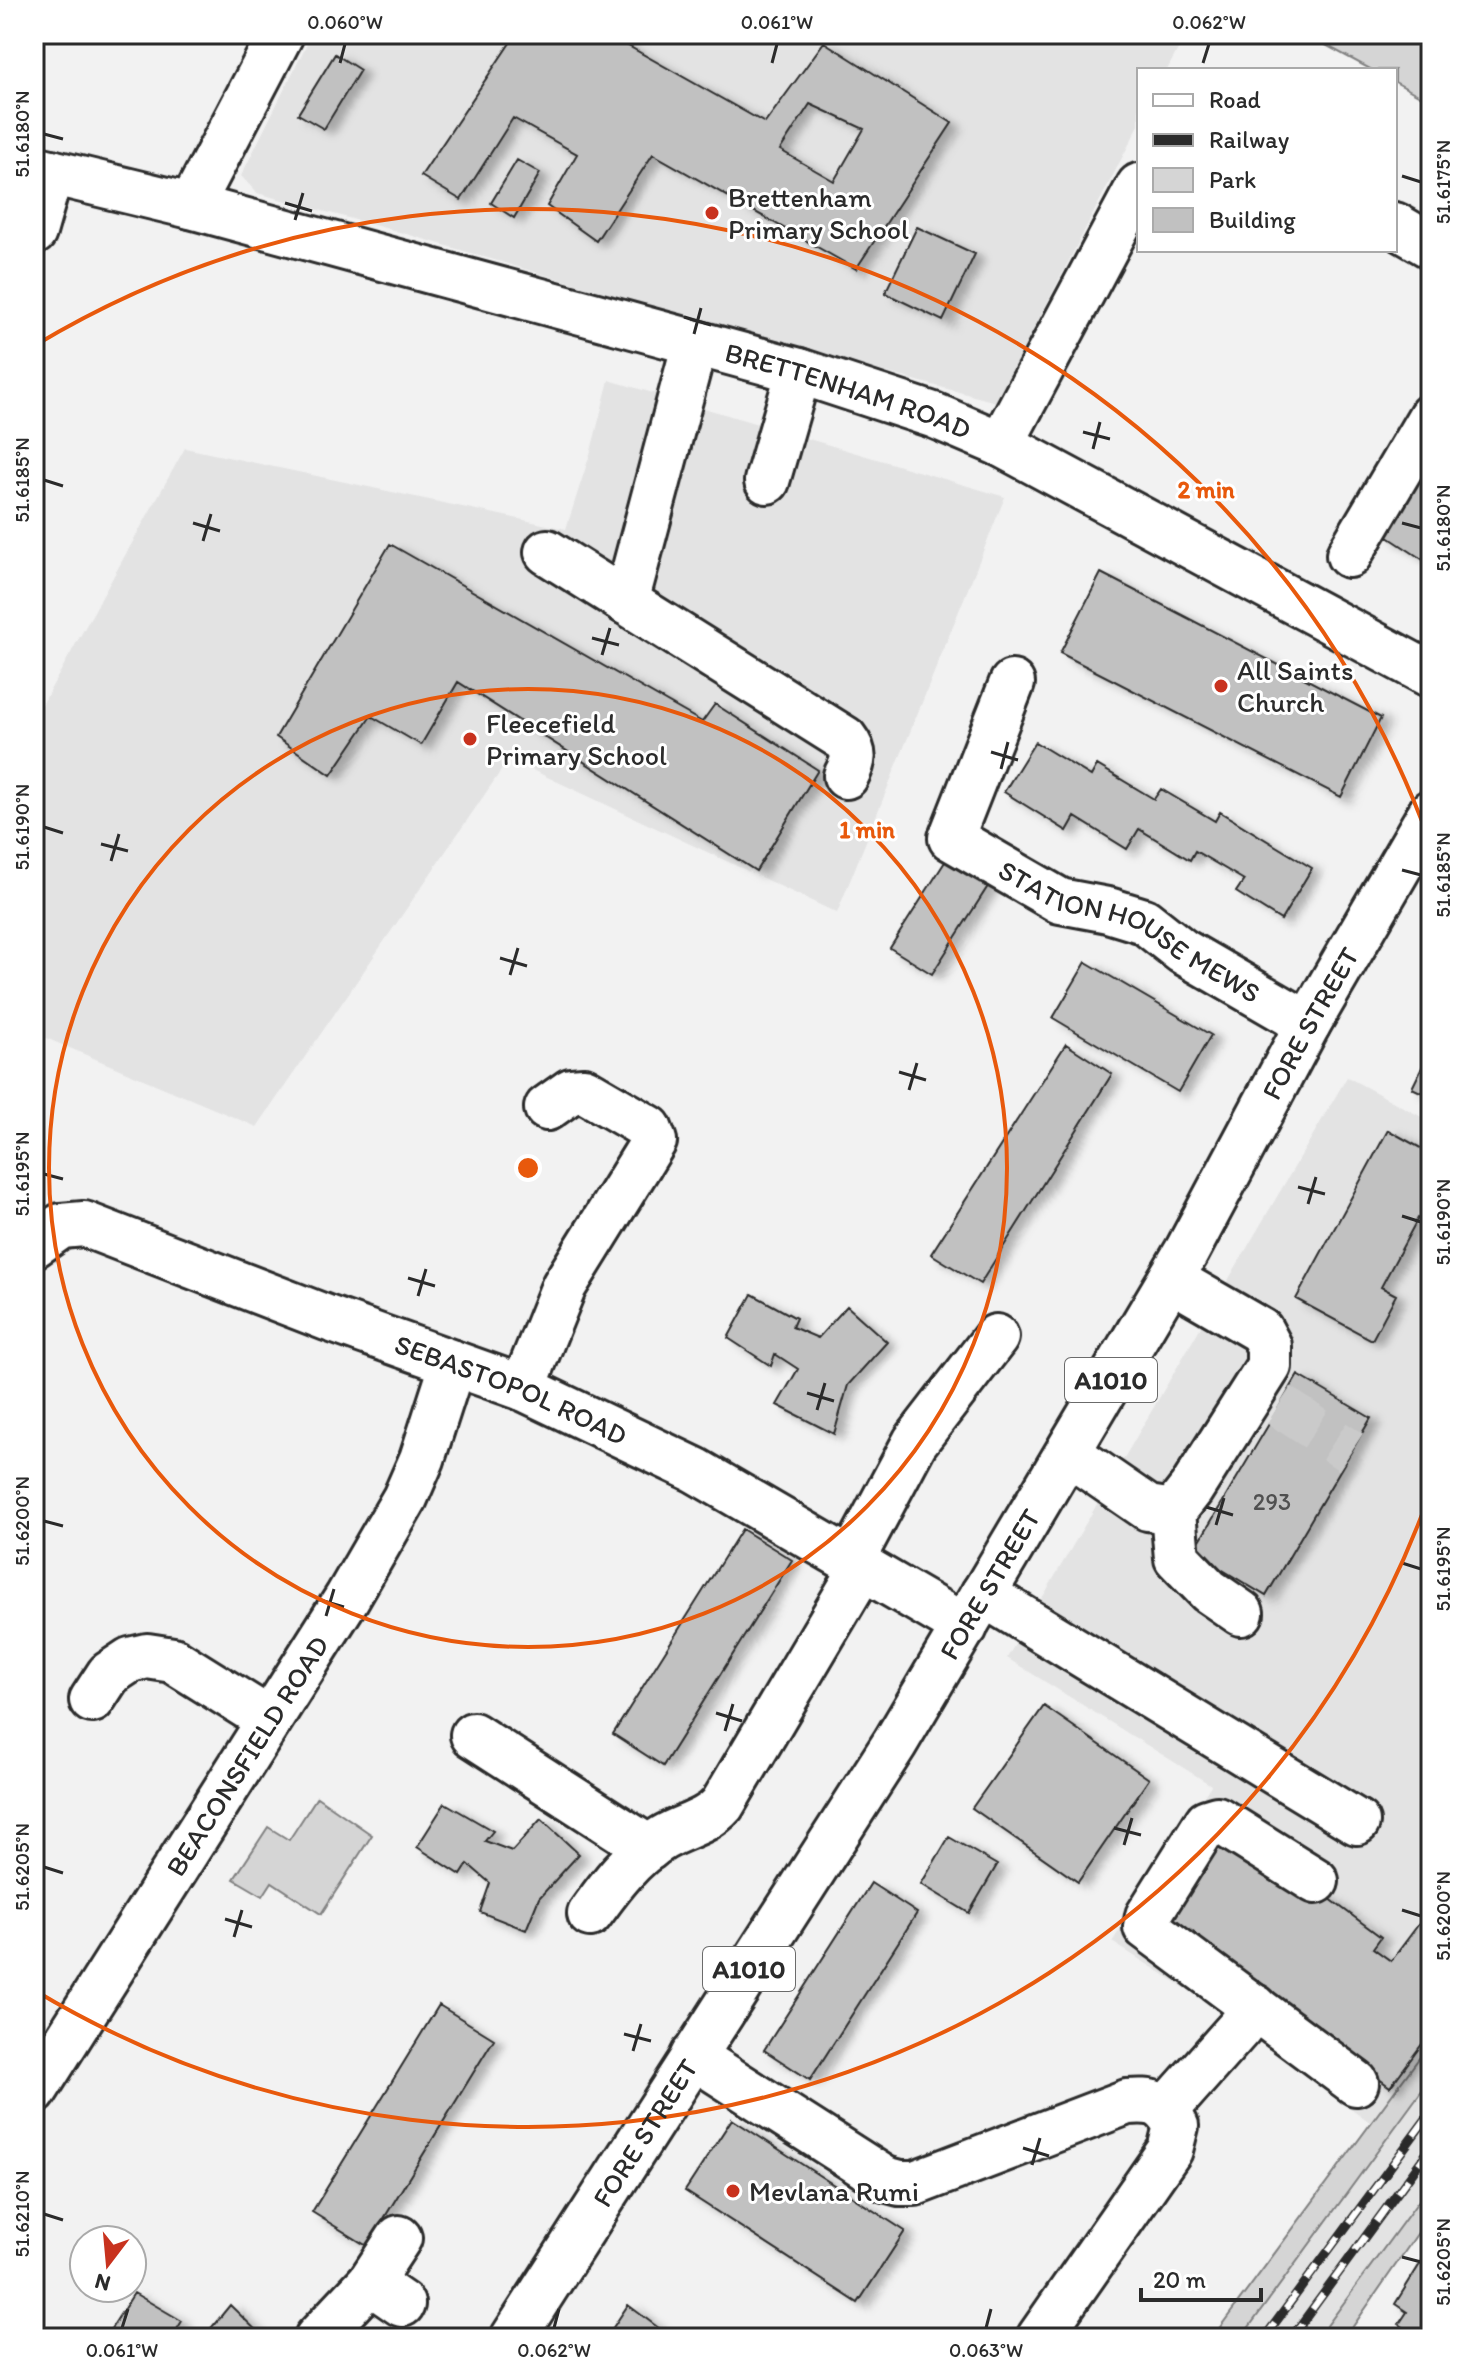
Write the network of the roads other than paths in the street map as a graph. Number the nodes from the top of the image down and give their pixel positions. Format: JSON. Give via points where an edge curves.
{"nodes":[{"id":1,"x":281,"y":34,"type":"edge"},
{"id":2,"x":42,"y":170,"type":"edge"},
{"id":3,"x":1137,"y":190,"type":"edge"},
{"id":4,"x":191,"y":206,"type":"junction"},
{"id":5,"x":1397,"y":226,"type":"edge"},
{"id":6,"x":34,"y":232,"type":"edge"},
{"id":7,"x":1431,"y":246,"type":"edge"},
{"id":8,"x":695,"y":343,"type":"junction"},
{"id":9,"x":799,"y":371,"type":"junction"},
{"id":10,"x":1431,"y":416,"type":"edge"},
{"id":11,"x":1001,"y":444,"type":"junction"},
{"id":12,"x":767,"y":481,"type":"dead end"},
{"id":13,"x":547,"y":552,"type":"dead end"},
{"id":14,"x":1349,"y":555,"type":"dead end"},
{"id":15,"x":626,"y":602,"type":"junction"},
{"id":16,"x":1431,"y":675,"type":"edge"},
{"id":17,"x":1012,"y":683,"type":"dead end"},
{"id":18,"x":846,"y":776,"type":"dead end"},
{"id":19,"x":1431,"y":812,"type":"edge"},
{"id":20,"x":1308,"y":1024,"type":"junction"},
{"id":21,"x":547,"y":1108,"type":"dead end"},
{"id":22,"x":34,"y":1245,"type":"edge"},
{"id":23,"x":1171,"y":1279,"type":"junction"},
{"id":24,"x":996,"y":1337,"type":"dead end"},
{"id":25,"x":453,"y":1363,"type":"junction"},
{"id":26,"x":523,"y":1388,"type":"junction"},
{"id":27,"x":1068,"y":1453,"type":"junction"},
{"id":28,"x":1173,"y":1512,"type":"junction"},
{"id":29,"x":857,"y":1563,"type":"junction"},
{"id":30,"x":974,"y":1611,"type":"junction"},
{"id":31,"x":1241,"y":1613,"type":"dead end"},
{"id":32,"x":92,"y":1700,"type":"dead end"},
{"id":33,"x":269,"y":1720,"type":"junction"},
{"id":34,"x":473,"y":1735,"type":"dead end"},
{"id":35,"x":649,"y":1848,"type":"junction"},
{"id":36,"x":590,"y":1914,"type":"dead end"},
{"id":37,"x":1255,"y":2007,"type":"junction"},
{"id":38,"x":693,"y":2056,"type":"junction"},
{"id":39,"x":1356,"y":2083,"type":"dead end"},
{"id":40,"x":34,"y":2092,"type":"edge"},
{"id":41,"x":1167,"y":2109,"type":"junction"},
{"id":42,"x":399,"y":2238,"type":"dead end"},
{"id":43,"x":317,"y":2338,"type":"edge"},
{"id":44,"x":513,"y":2338,"type":"edge"},
{"id":45,"x":1039,"y":2338,"type":"edge"}],
"edges":[{"from":1,"to":4,"type":"street"},
{"from":2,"to":4,"type":"street","name":"BRETTENHAM ROAD"},
{"from":2,"to":6,"type":"street"},
{"from":3,"to":11,"type":"street"},
{"from":4,"to":8,"type":"street","name":"BRETTENHAM ROAD"},
{"from":5,"to":7,"type":"street"},
{"from":8,"to":9,"type":"street","name":"BRETTENHAM ROAD"},
{"from":8,"to":15,"type":"street"},
{"from":9,"to":11,"type":"street","name":"BRETTENHAM ROAD","via":[[933,415]]},
{"from":9,"to":12,"type":"street"},
{"from":10,"to":14,"type":"street"},
{"from":11,"to":16,"type":"street","name":"BRETTENHAM ROAD"},
{"from":13,"to":15,"type":"street"},
{"from":15,"to":18,"type":"street","via":[[845,739],[854,760]]},
{"from":17,"to":20,"type":"street","name":"STATION HOUSE MEWS","via":[[951,838],[1060,901],[1144,921],[1182,951]]},
{"from":19,"to":20,"type":"street","name":"FORE STREET","number":"A1010"},
{"from":20,"to":23,"type":"street","name":"FORE STREET","number":"A1010"},
{"from":21,"to":26,"type":"street","via":[[571,1091],[584,1090],[649,1128],[654,1141],[564,1286]]},
{"from":22,"to":25,"type":"street","name":"SEBASTOPOL ROAD","via":[[61,1226],[84,1224]]},
{"from":23,"to":27,"type":"street","name":"FORE STREET","number":"A1010"},
{"from":23,"to":28,"type":"street","via":[[1261,1331],[1269,1346],[1267,1398]]},
{"from":24,"to":29,"type":"street","via":[[915,1442]]},
{"from":25,"to":26,"type":"street","name":"SEBASTOPOL ROAD"},
{"from":25,"to":33,"type":"street","name":"BEACONSFIELD ROAD","via":[[405,1498]]},
{"from":26,"to":29,"type":"street","name":"SEBASTOPOL ROAD","via":[[695,1470]]},
{"from":27,"to":28,"type":"street","via":[[1148,1508]]},
{"from":27,"to":30,"type":"street","name":"FORE STREET","number":"A1010"},
{"from":28,"to":31,"type":"street","via":[[1177,1558],[1209,1591]]},
{"from":29,"to":30,"type":"street","name":"SEBASTOPOL ROAD"},
{"from":29,"to":35,"type":"street","via":[[722,1805],[712,1817]]},
{"from":30,"to":37,"type":"street","name":"SEBASTOPOL ROAD","via":[[1339,1812],[1300,1871],[1217,1819],[1207,1822],[1148,1916],[1146,1927]]},
{"from":30,"to":38,"type":"street","name":"FORE STREET","number":"A1010","via":[[876,1774]]},
{"from":32,"to":33,"type":"street","via":[[109,1674],[147,1656],[173,1660]]},
{"from":33,"to":40,"type":"street","name":"BEACONSFIELD ROAD"},
{"from":34,"to":35,"type":"street"},
{"from":35,"to":36,"type":"street","via":[[613,1882]]},
{"from":37,"to":39,"type":"street"},
{"from":37,"to":41,"type":"street"},
{"from":38,"to":41,"type":"street","via":[[885,2179],[900,2183],[915,2183],[1127,2102],[1148,2100]]},
{"from":38,"to":44,"type":"street","name":"FORE STREET","number":"A1010"},
{"from":41,"to":45,"type":"street","via":[[1176,2126],[1170,2150]]},
{"from":42,"to":43,"type":"street","via":[[386,2293]]}]}
